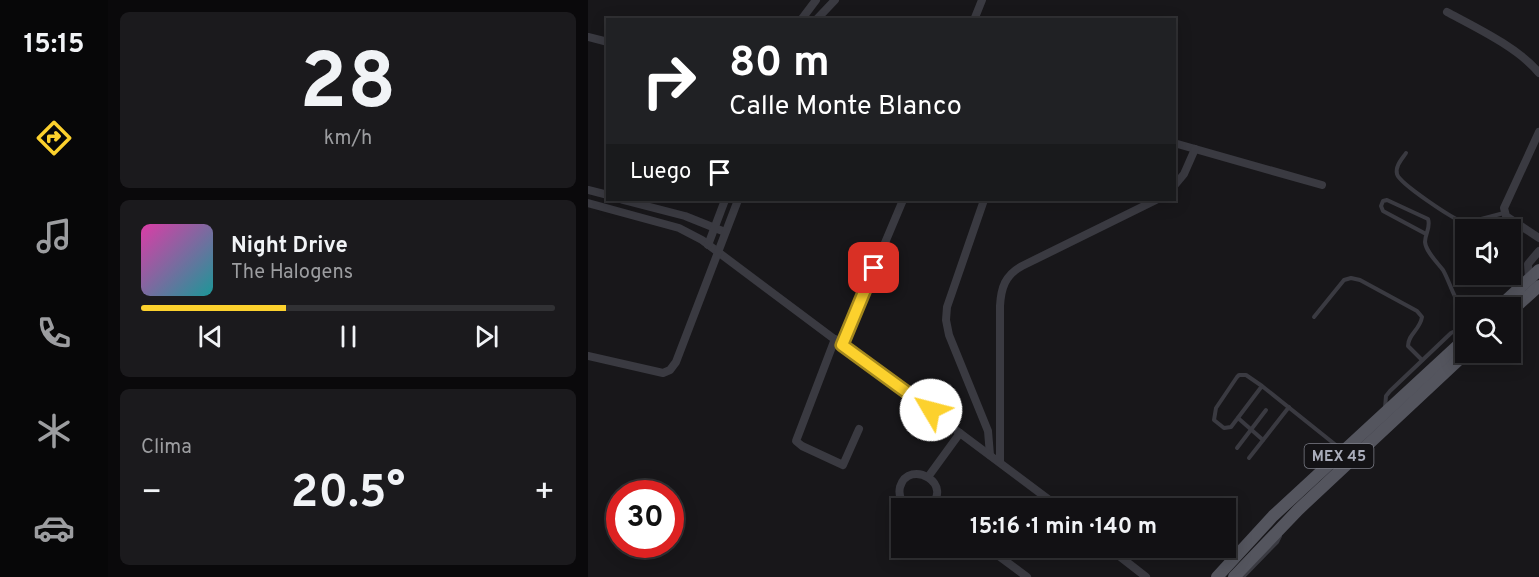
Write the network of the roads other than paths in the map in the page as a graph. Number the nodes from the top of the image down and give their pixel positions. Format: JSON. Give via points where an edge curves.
{"nodes":[{"id":1,"x":816,"y":0,"type":"edge"},
{"id":2,"x":835,"y":0,"type":"edge"},
{"id":3,"x":982,"y":0,"type":"edge"},
{"id":4,"x":1447,"y":12,"type":"dead end"},
{"id":5,"x":802,"y":18,"type":"edge"},
{"id":6,"x":818,"y":18,"type":"edge"},
{"id":7,"x":975,"y":18,"type":"edge"},
{"id":8,"x":588,"y":37,"type":"edge"},
{"id":9,"x":606,"y":42,"type":"edge"},
{"id":10,"x":1539,"y":73,"type":"edge"},
{"id":11,"x":1539,"y":132,"type":"edge"},
{"id":12,"x":1176,"y":143,"type":"edge"},
{"id":13,"x":1194,"y":149,"type":"junction"},
{"id":14,"x":1406,"y":153,"type":"dead end"},
{"id":15,"x":1176,"y":184,"type":"edge"},
{"id":16,"x":1322,"y":185,"type":"dead end"},
{"id":17,"x":588,"y":190,"type":"edge"},
{"id":18,"x":606,"y":194,"type":"edge"},
{"id":19,"x":627,"y":201,"type":"edge"},
{"id":20,"x":725,"y":201,"type":"edge"},
{"id":21,"x":738,"y":201,"type":"edge"},
{"id":22,"x":903,"y":201,"type":"edge"},
{"id":23,"x":984,"y":201,"type":"edge"},
{"id":24,"x":1154,"y":201,"type":"edge"},
{"id":25,"x":588,"y":203,"type":"edge"},
{"id":26,"x":1505,"y":213,"type":"junction"},
{"id":27,"x":715,"y":227,"type":"junction"},
{"id":28,"x":725,"y":232,"type":"junction"},
{"id":29,"x":1426,"y":234,"type":"junction"},
{"id":30,"x":1539,"y":238,"type":"edge"},
{"id":31,"x":708,"y":245,"type":"junction"},
{"id":32,"x":1539,"y":251,"type":"edge"},
{"id":33,"x":717,"y":252,"type":"junction"},
{"id":34,"x":1539,"y":270,"type":"edge"},
{"id":35,"x":1534,"y":282,"type":"edge"},
{"id":36,"x":1455,"y":297,"type":"edge"},
{"id":37,"x":1513,"y":297,"type":"edge"},
{"id":38,"x":1521,"y":298,"type":"edge"},
{"id":39,"x":1314,"y":317,"type":"dead end"},
{"id":40,"x":1455,"y":331,"type":"edge"},
{"id":41,"x":838,"y":342,"type":"junction"},
{"id":42,"x":1455,"y":348,"type":"edge"},
{"id":43,"x":588,"y":356,"type":"edge"},
{"id":44,"x":1422,"y":360,"type":"junction"},
{"id":45,"x":1455,"y":363,"type":"edge"},
{"id":46,"x":1262,"y":386,"type":"junction"},
{"id":47,"x":1288,"y":407,"type":"junction"},
{"id":48,"x":1266,"y":410,"type":"dead end"},
{"id":49,"x":1384,"y":414,"type":"junction"},
{"id":50,"x":1238,"y":418,"type":"junction"},
{"id":51,"x":859,"y":429,"type":"dead end"},
{"id":52,"x":1251,"y":430,"type":"junction"},
{"id":53,"x":960,"y":432,"type":"junction"},
{"id":54,"x":1263,"y":440,"type":"junction"},
{"id":55,"x":1237,"y":448,"type":"dead end"},
{"id":56,"x":1344,"y":452,"type":"junction"},
{"id":57,"x":990,"y":455,"type":"junction"},
{"id":58,"x":1249,"y":458,"type":"dead end"},
{"id":59,"x":1000,"y":462,"type":"junction"},
{"id":60,"x":928,"y":477,"type":"junction"},
{"id":61,"x":901,"y":498,"type":"edge"},
{"id":62,"x":936,"y":498,"type":"edge"},
{"id":63,"x":1047,"y":498,"type":"edge"},
{"id":64,"x":1281,"y":526,"type":"junction"},
{"id":65,"x":1001,"y":558,"type":"edge"},
{"id":66,"x":1122,"y":558,"type":"edge"},
{"id":67,"x":1027,"y":577,"type":"edge"},
{"id":68,"x":1146,"y":577,"type":"edge"},
{"id":69,"x":1217,"y":577,"type":"edge"},
{"id":70,"x":1234,"y":577,"type":"edge"},
{"id":71,"x":1243,"y":577,"type":"edge"}],
"edges":[{"from":1,"to":5,"type":"street"},
{"from":2,"to":6,"type":"street"},
{"from":3,"to":7,"type":"street"},
{"from":4,"to":10,"type":"street","via":[[1507,47]]},
{"from":8,"to":9,"type":"street"},
{"from":11,"to":26,"type":"street","via":[[1504,204]]},
{"from":12,"to":13,"type":"street"},
{"from":13,"to":15,"type":"street"},
{"from":13,"to":16,"type":"street"},
{"from":14,"to":26,"type":"lane","via":[[1397,166],[1399,179],[1438,210],[1466,223]]},
{"from":17,"to":18,"type":"street"},
{"from":19,"to":27,"type":"street"},
{"from":20,"to":27,"type":"street"},
{"from":21,"to":28,"type":"street"},
{"from":22,"to":41,"type":"street"},
{"from":23,"to":57,"type":"street","via":[[947,306],[946,320],[988,431]]},
{"from":24,"to":59,"type":"street","via":[[1015,269],[1007,278],[1000,306]]},
{"from":25,"to":31,"type":"street","via":[[679,228]]},
{"from":26,"to":30,"type":"street"},
{"from":27,"to":28,"type":"street"},
{"from":27,"to":31,"type":"street"},
{"from":28,"to":33,"type":"street"},
{"from":29,"to":29,"type":"lane","via":[[1430,227],[1428,219],[1383,201],[1383,211]]},
{"from":29,"to":36,"type":"lane","via":[[1427,249]]},
{"from":31,"to":33,"type":"street"},
{"from":32,"to":35,"type":"street","via":[[1528,264]]},
{"from":33,"to":41,"type":"street"},
{"from":33,"to":43,"type":"street","via":[[670,370],[659,372]]},
{"from":34,"to":35,"type":"main road"},
{"from":35,"to":37,"type":"main road"},
{"from":35,"to":38,"type":"main road"},
{"from":39,"to":44,"type":"lane","via":[[1344,280],[1360,280],[1417,311],[1422,318],[1421,326],[1408,340],[1408,346]]},
{"from":40,"to":44,"type":"lane"},
{"from":41,"to":51,"type":"street","via":[[796,441],[844,465]]},
{"from":41,"to":53,"type":"street"},
{"from":42,"to":49,"type":"main road","number":"MEX 45"},
{"from":44,"to":49,"type":"lane","via":[[1388,393]]},
{"from":45,"to":64,"type":"main road","number":"MEX 45"},
{"from":46,"to":47,"type":"lane"},
{"from":46,"to":50,"type":"lane"},
{"from":46,"to":50,"type":"lane","via":[[1246,375],[1237,377],[1216,408],[1214,420],[1224,428],[1231,427]]},
{"from":47,"to":54,"type":"lane"},
{"from":47,"to":56,"type":"lane"},
{"from":48,"to":52,"type":"lane"},
{"from":49,"to":56,"type":"main road","number":"MEX 45"},
{"from":50,"to":52,"type":"lane"},
{"from":52,"to":54,"type":"lane"},
{"from":52,"to":55,"type":"lane"},
{"from":53,"to":57,"type":"street"},
{"from":53,"to":60,"type":"street"},
{"from":54,"to":58,"type":"lane"},
{"from":56,"to":69,"type":"main road","number":"MEX 45","via":[[1273,516]]},
{"from":57,"to":59,"type":"street"},
{"from":59,"to":63,"type":"street"},
{"from":60,"to":61,"type":"street","via":[[914,474],[902,483]]},
{"from":60,"to":62,"type":"street","via":[[936,488]]},
{"from":64,"to":70,"type":"main road","number":"MEX 45"},
{"from":64,"to":71,"type":"lane","via":[[1277,542]]},
{"from":65,"to":67,"type":"street"},
{"from":66,"to":68,"type":"street"}]}
